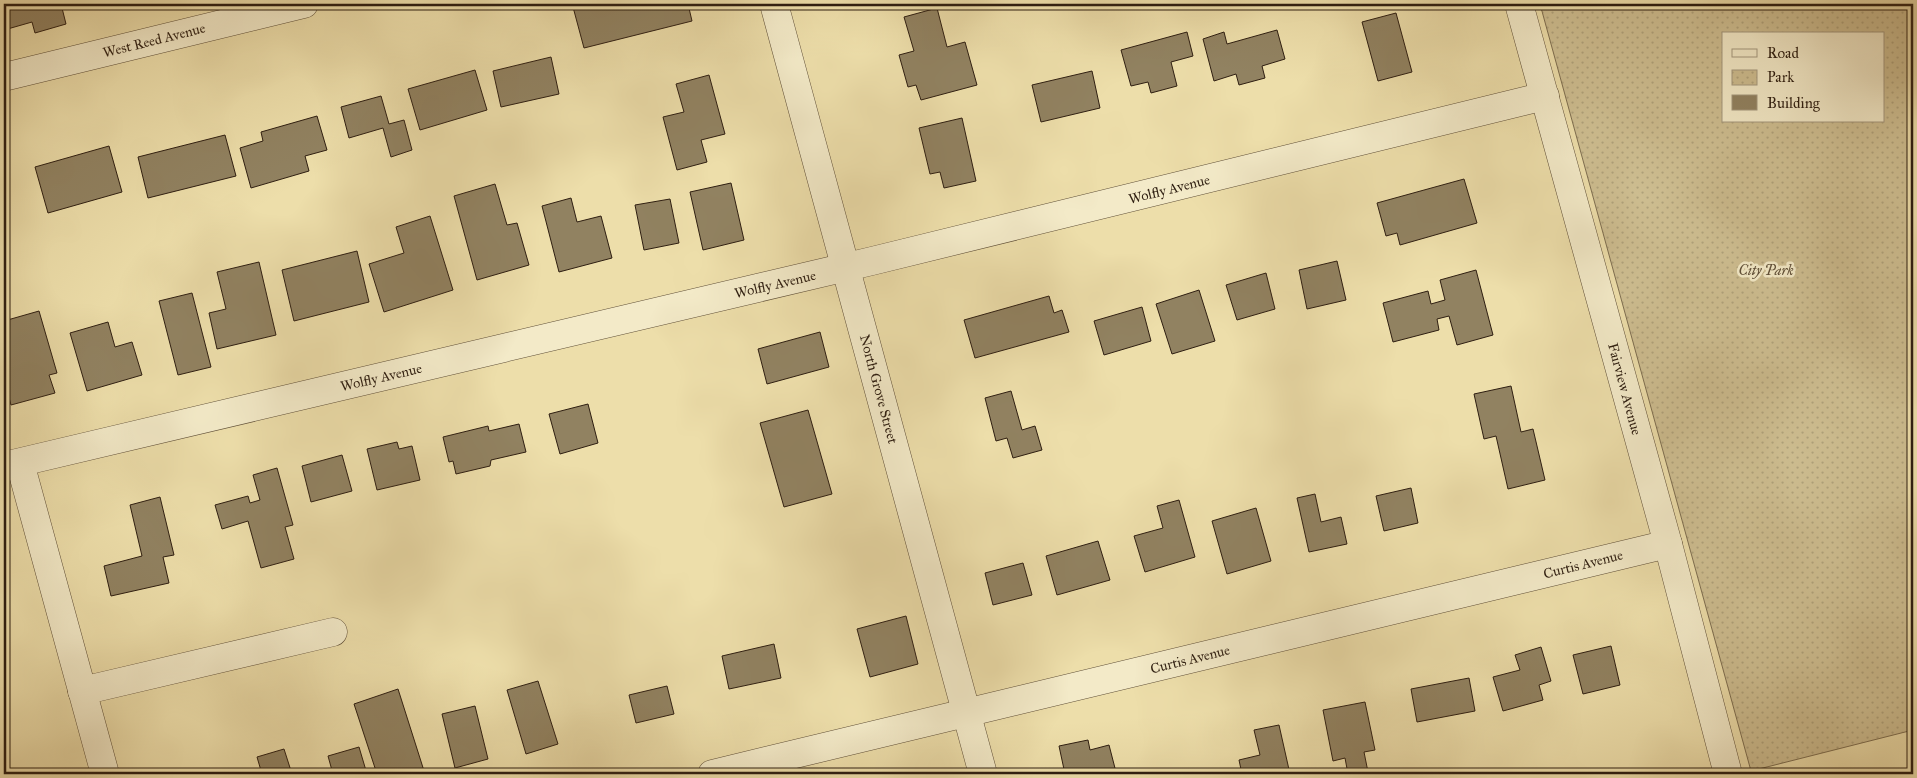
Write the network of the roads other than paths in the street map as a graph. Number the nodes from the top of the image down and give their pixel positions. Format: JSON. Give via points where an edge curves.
{"nodes":[{"id":1,"x":304,"y":4,"type":"edge"},
{"id":2,"x":774,"y":4,"type":"edge"},
{"id":3,"x":1520,"y":4,"type":"edge"},
{"id":4,"x":4,"y":77,"type":"edge"},
{"id":5,"x":1545,"y":96,"type":"junction"},
{"id":6,"x":846,"y":268,"type":"junction"},
{"id":7,"x":12,"y":464,"type":"edge"},
{"id":8,"x":1668,"y":544,"type":"junction"},
{"id":9,"x":334,"y":632,"type":"dead end"},
{"id":10,"x":82,"y":691,"type":"junction"},
{"id":11,"x":966,"y":713,"type":"junction"},
{"id":12,"x":105,"y":774,"type":"edge"},
{"id":13,"x":712,"y":774,"type":"edge"},
{"id":14,"x":983,"y":774,"type":"edge"},
{"id":15,"x":1728,"y":774,"type":"edge"}],
"edges":[{"from":1,"to":4,"type":"street","name":"West Reed Avenue"},
{"from":2,"to":6,"type":"street","name":"North Grove Street"},
{"from":3,"to":5,"type":"street","name":"Fairview Avenue"},
{"from":5,"to":6,"type":"street","name":"Wolfly Avenue"},
{"from":5,"to":8,"type":"street","name":"Fairview Avenue"},
{"from":6,"to":7,"type":"street","name":"Wolfly Avenue"},
{"from":6,"to":11,"type":"street","name":"North Grove Street"},
{"from":7,"to":10,"type":"street"},
{"from":8,"to":11,"type":"street","name":"Curtis Avenue"},
{"from":8,"to":15,"type":"street","name":"Fairview Avenue"},
{"from":9,"to":10,"type":"street"},
{"from":10,"to":12,"type":"street"},
{"from":11,"to":13,"type":"street","name":"Curtis Avenue"},
{"from":11,"to":14,"type":"street","name":"North Grove Street"}]}
